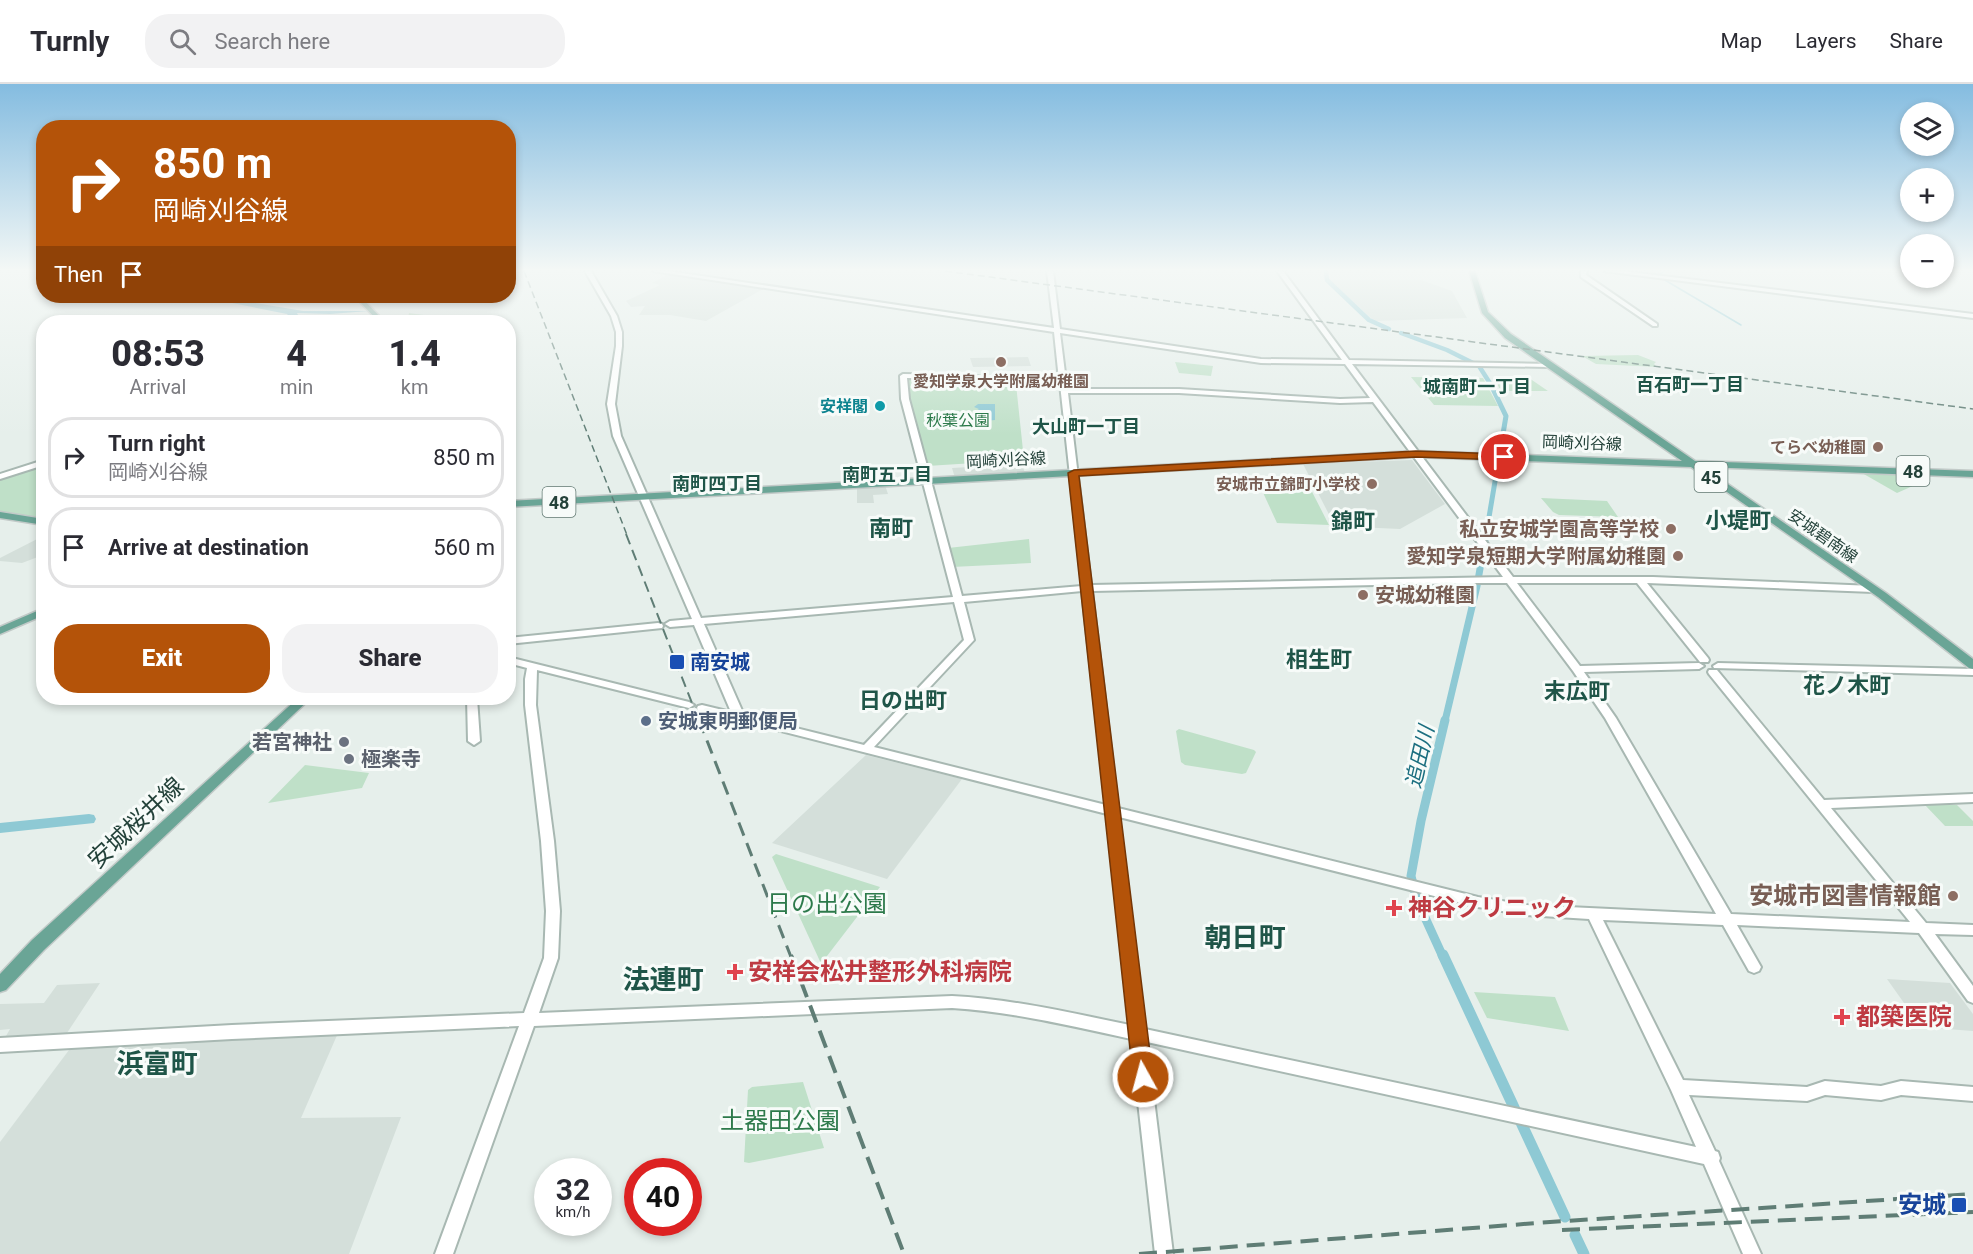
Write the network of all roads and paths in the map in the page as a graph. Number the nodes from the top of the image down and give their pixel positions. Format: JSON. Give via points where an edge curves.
{"nodes":[{"id":1,"x":617,"y":326,"type":"edge"},
{"id":2,"x":1016,"y":326,"type":"edge"},
{"id":3,"x":1057,"y":326,"type":"edge"},
{"id":4,"x":1321,"y":326,"type":"edge"},
{"id":5,"x":1496,"y":326,"type":"edge"},
{"id":6,"x":1058,"y":332,"type":"junction"},
{"id":7,"x":1349,"y":363,"type":"junction"},
{"id":8,"x":1549,"y":365,"type":"junction"},
{"id":9,"x":1064,"y":386,"type":"junction"},
{"id":10,"x":1376,"y":400,"type":"junction"},
{"id":11,"x":1416,"y":454,"type":"junction"},
{"id":12,"x":1692,"y":464,"type":"junction"},
{"id":13,"x":36,"y":465,"type":"edge"},
{"id":14,"x":1074,"y":473,"type":"junction"},
{"id":15,"x":1973,"y":474,"type":"edge"},
{"id":16,"x":0,"y":477,"type":"edge"},
{"id":17,"x":926,"y":481,"type":"junction"},
{"id":18,"x":644,"y":497,"type":"junction"},
{"id":19,"x":516,"y":504,"type":"edge"},
{"id":20,"x":0,"y":516,"type":"edge"},
{"id":21,"x":36,"y":521,"type":"edge"},
{"id":22,"x":1640,"y":580,"type":"junction"},
{"id":23,"x":1512,"y":582,"type":"junction"},
{"id":24,"x":1087,"y":588,"type":"junction"},
{"id":25,"x":1873,"y":589,"type":"junction"},
{"id":26,"x":958,"y":599,"type":"junction"},
{"id":27,"x":36,"y":614,"type":"edge"},
{"id":28,"x":697,"y":622,"type":"junction"},
{"id":29,"x":0,"y":631,"type":"edge"},
{"id":30,"x":516,"y":640,"type":"edge"},
{"id":31,"x":516,"y":662,"type":"edge"},
{"id":32,"x":1702,"y":663,"type":"junction"},
{"id":33,"x":1973,"y":665,"type":"edge"},
{"id":34,"x":533,"y":666,"type":"junction"},
{"id":35,"x":1577,"y":669,"type":"junction"},
{"id":36,"x":1716,"y":669,"type":"junction"},
{"id":37,"x":1973,"y":672,"type":"edge"},
{"id":38,"x":289,"y":705,"type":"edge"},
{"id":39,"x":297,"y":705,"type":"edge"},
{"id":40,"x":472,"y":705,"type":"edge"},
{"id":41,"x":689,"y":705,"type":"dead end"},
{"id":42,"x":702,"y":708,"type":"dead end"},
{"id":43,"x":739,"y":717,"type":"junction"},
{"id":44,"x":474,"y":741,"type":"dead end"},
{"id":45,"x":866,"y":749,"type":"junction"},
{"id":46,"x":1973,"y":798,"type":"edge"},
{"id":47,"x":1822,"y":804,"type":"junction"},
{"id":48,"x":1111,"y":810,"type":"junction"},
{"id":49,"x":1593,"y":914,"type":"junction"},
{"id":50,"x":1726,"y":920,"type":"junction"},
{"id":51,"x":1922,"y":927,"type":"junction"},
{"id":52,"x":1973,"y":930,"type":"edge"},
{"id":53,"x":1754,"y":967,"type":"dead end"},
{"id":54,"x":0,"y":972,"type":"edge"},
{"id":55,"x":0,"y":985,"type":"edge"},
{"id":56,"x":1973,"y":997,"type":"edge"},
{"id":57,"x":530,"y":1020,"type":"junction"},
{"id":58,"x":1138,"y":1034,"type":"junction"},
{"id":59,"x":0,"y":1045,"type":"edge"},
{"id":60,"x":1678,"y":1087,"type":"junction"},
{"id":61,"x":1973,"y":1094,"type":"edge"},
{"id":62,"x":1712,"y":1158,"type":"junction"},
{"id":63,"x":444,"y":1254,"type":"edge"},
{"id":64,"x":1164,"y":1254,"type":"edge"},
{"id":65,"x":1752,"y":1254,"type":"edge"}],
"edges":[{"from":1,"to":18,"type":"street","via":[[620,346],[611,404],[617,436]]},
{"from":2,"to":6,"type":"street"},
{"from":3,"to":6,"type":"street"},
{"from":4,"to":7,"type":"street"},
{"from":5,"to":8,"type":"main road","name":"安城碧南線","number":"45"},
{"from":6,"to":7,"type":"street","via":[[1261,361]]},
{"from":6,"to":9,"type":"street"},
{"from":7,"to":8,"type":"street"},
{"from":7,"to":10,"type":"street"},
{"from":8,"to":12,"type":"main road","name":"安城碧南線","number":"45"},
{"from":9,"to":10,"type":"street"},
{"from":9,"to":14,"type":"street"},
{"from":9,"to":17,"type":"street","via":[[968,377],[903,376]]},
{"from":10,"to":11,"type":"street"},
{"from":11,"to":12,"type":"main road","name":"岡崎刈谷線","number":"48"},
{"from":11,"to":14,"type":"main road","name":"岡崎刈谷線","number":"48"},
{"from":11,"to":23,"type":"street"},
{"from":12,"to":15,"type":"main road","name":"岡崎刈谷線","number":"48"},
{"from":12,"to":25,"type":"main road","name":"安城碧南線","number":"45"},
{"from":13,"to":16,"type":"street"},
{"from":14,"to":17,"type":"main road","name":"岡崎刈谷線","number":"48"},
{"from":14,"to":24,"type":"street"},
{"from":17,"to":18,"type":"main road","name":"岡崎刈谷線","number":"48"},
{"from":17,"to":26,"type":"street"},
{"from":18,"to":19,"type":"main road","name":"岡崎刈谷線","number":"48"},
{"from":18,"to":28,"type":"street"},
{"from":20,"to":21,"type":"main road"},
{"from":22,"to":23,"type":"street"},
{"from":22,"to":25,"type":"street"},
{"from":22,"to":32,"type":"street"},
{"from":23,"to":24,"type":"street"},
{"from":23,"to":35,"type":"street"},
{"from":24,"to":26,"type":"street"},
{"from":24,"to":48,"type":"street"},
{"from":25,"to":33,"type":"main road","name":"安城碧南線","number":"45"},
{"from":26,"to":28,"type":"street"},
{"from":26,"to":45,"type":"street","via":[[969,640]]},
{"from":27,"to":29,"type":"main road"},
{"from":28,"to":30,"type":"street"},
{"from":28,"to":43,"type":"street"},
{"from":31,"to":34,"type":"street"},
{"from":32,"to":35,"type":"street"},
{"from":32,"to":36,"type":"street"},
{"from":34,"to":41,"type":"street"},
{"from":34,"to":57,"type":"street","via":[[533,729],[554,896],[554,937],[546,976]]},
{"from":35,"to":50,"type":"street","via":[[1610,718]]},
{"from":36,"to":37,"type":"street"},
{"from":36,"to":47,"type":"street"},
{"from":38,"to":54,"type":"main road","name":"安城桜井線"},
{"from":39,"to":55,"type":"main road","name":"安城桜井線","via":[[38,945]]},
{"from":40,"to":44,"type":"street"},
{"from":42,"to":43,"type":"street"},
{"from":43,"to":45,"type":"street"},
{"from":45,"to":48,"type":"street"},
{"from":46,"to":47,"type":"street"},
{"from":47,"to":51,"type":"street"},
{"from":48,"to":49,"type":"street","via":[[1478,902]]},
{"from":48,"to":58,"type":"street"},
{"from":49,"to":50,"type":"street"},
{"from":49,"to":60,"type":"street"},
{"from":50,"to":51,"type":"street"},
{"from":50,"to":53,"type":"street"},
{"from":51,"to":52,"type":"street"},
{"from":51,"to":56,"type":"street"},
{"from":57,"to":58,"type":"street","via":[[952,1002],[1043,1013]]},
{"from":57,"to":59,"type":"street"},
{"from":57,"to":63,"type":"street"},
{"from":58,"to":62,"type":"street"},
{"from":58,"to":64,"type":"street"},
{"from":60,"to":61,"type":"street","via":[[1807,1094],[1825,1088],[1881,1093],[1900,1088]]},
{"from":60,"to":62,"type":"street"},
{"from":62,"to":65,"type":"street"}]}
